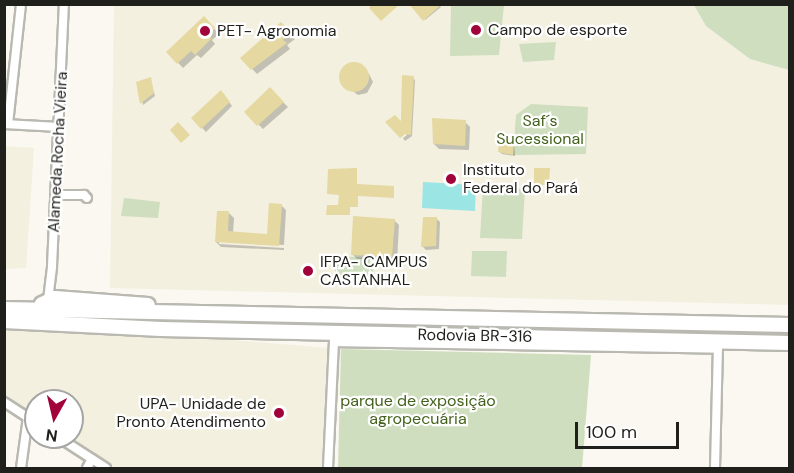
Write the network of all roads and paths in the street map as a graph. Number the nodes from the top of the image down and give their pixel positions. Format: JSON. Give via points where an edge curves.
{"nodes":[{"id":1,"x":21,"y":4,"type":"edge"},
{"id":2,"x":64,"y":4,"type":"edge"},
{"id":3,"x":6,"y":124,"type":"edge"},
{"id":4,"x":59,"y":126,"type":"junction"},
{"id":5,"x":56,"y":195,"type":"junction"},
{"id":6,"x":87,"y":198,"type":"dead end"},
{"id":7,"x":44,"y":305,"type":"junction"},
{"id":8,"x":4,"y":309,"type":"edge"},
{"id":9,"x":4,"y":321,"type":"edge"},
{"id":10,"x":44,"y":324,"type":"junction"},
{"id":11,"x":789,"y":325,"type":"edge"},
{"id":12,"x":334,"y":337,"type":"junction"},
{"id":13,"x":789,"y":343,"type":"edge"},
{"id":14,"x":718,"y":345,"type":"junction"},
{"id":15,"x":4,"y":402,"type":"edge"},
{"id":16,"x":24,"y":415,"type":"edge"},
{"id":17,"x":26,"y":449,"type":"edge"},
{"id":18,"x":77,"y":449,"type":"edge"},
{"id":19,"x":92,"y":459,"type":"junction"},
{"id":20,"x":22,"y":468,"type":"edge"},
{"id":21,"x":87,"y":468,"type":"edge"},
{"id":22,"x":106,"y":468,"type":"edge"},
{"id":23,"x":328,"y":468,"type":"edge"},
{"id":24,"x":715,"y":468,"type":"edge"}],
"edges":[{"from":1,"to":3,"type":"street"},
{"from":2,"to":4,"type":"street","name":"Alameda Rocha Vieira"},
{"from":3,"to":4,"type":"street"},
{"from":4,"to":5,"type":"street","name":"Alameda Rocha Vieira"},
{"from":5,"to":6,"type":"street"},
{"from":5,"to":7,"type":"street","name":"Alameda Rocha Vieira"},
{"from":7,"to":8,"type":"highway","name":"Rodovia BR-316"},
{"from":7,"to":10,"type":"highway"},
{"from":7,"to":11,"type":"highway","name":"Rodovia BR-316","via":[[229,315]]},
{"from":9,"to":10,"type":"highway","name":"Rodovia BR-316"},
{"from":10,"to":12,"type":"highway","name":"Rodovia BR-316"},
{"from":12,"to":14,"type":"highway","name":"Rodovia BR-316"},
{"from":12,"to":23,"type":"street"},
{"from":13,"to":14,"type":"highway","name":"Rodovia BR-316"},
{"from":14,"to":24,"type":"street"},
{"from":15,"to":16,"type":"street"},
{"from":17,"to":20,"type":"street"},
{"from":18,"to":19,"type":"street"},
{"from":19,"to":21,"type":"street"},
{"from":19,"to":22,"type":"street"}]}
